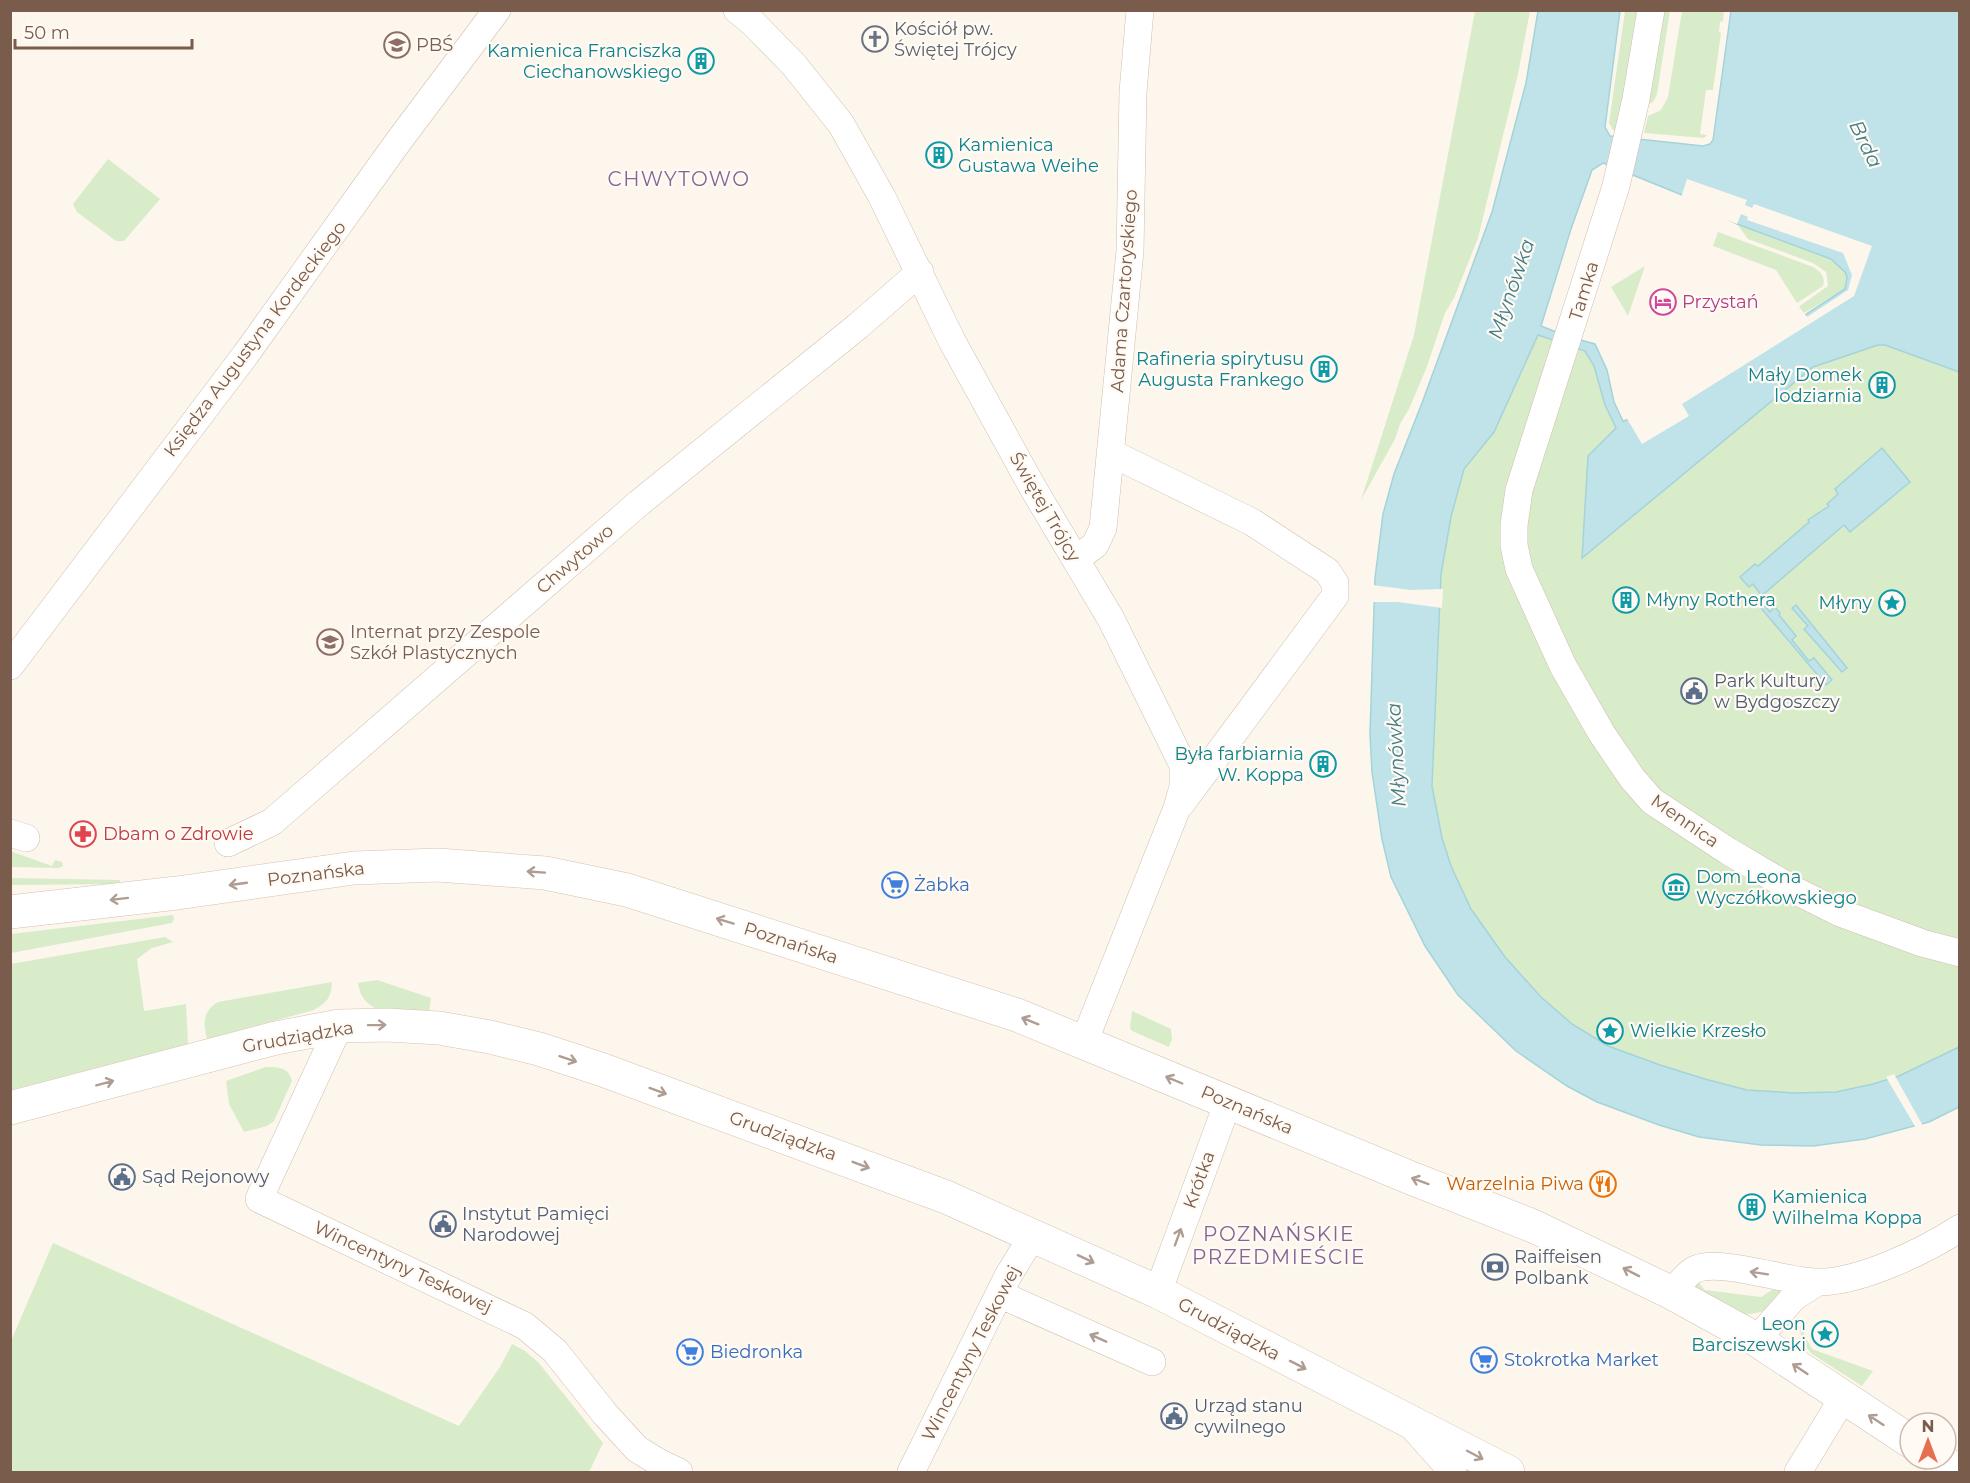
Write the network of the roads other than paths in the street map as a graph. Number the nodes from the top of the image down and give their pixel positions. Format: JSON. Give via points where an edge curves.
{"nodes":[{"id":1,"x":496,"y":10,"type":"edge"},
{"id":2,"x":737,"y":10,"type":"edge"},
{"id":3,"x":1140,"y":10,"type":"edge"},
{"id":4,"x":1651,"y":10,"type":"edge"},
{"id":5,"x":920,"y":272,"type":"junction"},
{"id":6,"x":1111,"y":453,"type":"junction"},
{"id":7,"x":1076,"y":559,"type":"junction"},
{"id":8,"x":1519,"y":569,"type":"joint"},
{"id":9,"x":10,"y":666,"type":"edge"},
{"id":10,"x":1177,"y":808,"type":"junction"},
{"id":11,"x":228,"y":843,"type":"dead end"},
{"id":12,"x":10,"y":912,"type":"edge"},
{"id":13,"x":1959,"y":953,"type":"edge"},
{"id":14,"x":339,"y":1026,"type":"junction"},
{"id":15,"x":1084,"y":1042,"type":"junction"},
{"id":16,"x":1228,"y":1102,"type":"junction"},
{"id":17,"x":10,"y":1108,"type":"edge"},
{"id":18,"x":1959,"y":1228,"type":"edge"},
{"id":19,"x":1033,"y":1235,"type":"junction"},
{"id":20,"x":1816,"y":1283,"type":"junction"},
{"id":21,"x":1158,"y":1292,"type":"junction"},
{"id":22,"x":1672,"y":1293,"type":"junction"},
{"id":23,"x":999,"y":1294,"type":"junction"},
{"id":24,"x":1756,"y":1340,"type":"junction"},
{"id":25,"x":1152,"y":1362,"type":"dead end"},
{"id":26,"x":1843,"y":1398,"type":"junction"},
{"id":27,"x":1405,"y":1419,"type":"junction"},
{"id":28,"x":1898,"y":1433,"type":"edge"},
{"id":29,"x":679,"y":1473,"type":"edge"},
{"id":30,"x":911,"y":1473,"type":"edge"},
{"id":31,"x":1453,"y":1473,"type":"edge"},
{"id":32,"x":1508,"y":1473,"type":"edge"},
{"id":33,"x":1798,"y":1473,"type":"edge"}],
"edges":[{"from":1,"to":9,"type":"street","name":"Księdza Augustyna Kordeckiego","via":[[259,335]]},
{"from":2,"to":5,"type":"street","name":"Świętej Trójcy","via":[[794,65],[841,124]]},
{"from":3,"to":6,"type":"street","name":"Adama Czartoryskiego","via":[[1133,92],[1130,251]]},
{"from":4,"to":8,"type":"street","name":"Tamka","via":[[1630,132],[1616,186],[1519,490],[1514,525]]},
{"from":5,"to":7,"type":"street","name":"Świętej Trójcy","via":[[952,341]]},
{"from":5,"to":11,"type":"street","name":"Chwytowo","via":[[639,503],[272,822]]},
{"from":6,"to":7,"type":"street","name":"Adama Czartoryskiego","via":[[1103,528],[1095,545]]},
{"from":6,"to":10,"type":"street","via":[[1252,522],[1327,571],[1335,584],[1335,596]]},
{"from":7,"to":10,"type":"street","name":"Świętej Trójcy","via":[[1111,619],[1183,765],[1183,787]]},
{"from":8,"to":13,"type":"street","name":"Mennica","via":[[1563,666],[1608,743],[1652,801],[1728,851],[1838,912]]},
{"from":10,"to":15,"type":"street","name":"Świętej Trójcy"},
{"from":15,"to":12,"type":"main road","name":"Poznańska","one_way":true,"via":[[771,935],[627,890],[545,873],[438,865],[354,868]]},
{"from":17,"to":14,"type":"main road","name":"Grudziądzka","one_way":true,"via":[[255,1043]]},
{"from":14,"to":19,"type":"main road","name":"Grudziądzka","one_way":true,"via":[[439,1028],[539,1049],[854,1162]]},
{"from":14,"to":29,"type":"street","name":"Wincentyny Teskowej","via":[[259,1199],[525,1326],[555,1351],[637,1449]]},
{"from":16,"to":15,"type":"main road","name":"Poznańska","one_way":true},
{"from":21,"to":16,"type":"street","name":"Krótka","one_way":true},
{"from":22,"to":16,"type":"main road","name":"Poznańska","one_way":true,"via":[[1533,1226]]},
{"from":18,"to":20,"type":"street","via":[[1931,1246],[1881,1267]]},
{"from":19,"to":21,"type":"main road","name":"Grudziądzka","one_way":true},
{"from":19,"to":23,"type":"street","name":"Wincentyny Teskowej"},
{"from":20,"to":22,"type":"street","one_way":true,"via":[[1712,1265],[1694,1270]]},
{"from":20,"to":24,"type":"street","via":[[1794,1297]]},
{"from":21,"to":27,"type":"main road","name":"Grudziądzka","one_way":true},
{"from":22,"to":24,"type":"main road","name":"Poznańska"},
{"from":25,"to":23,"type":"street","one_way":true},
{"from":23,"to":30,"type":"street","name":"Wincentyny Teskowej"},
{"from":26,"to":24,"type":"main road","name":"Poznańska","one_way":true},
{"from":28,"to":26,"type":"main road","name":"Poznańska","one_way":true},
{"from":26,"to":33,"type":"street"},
{"from":27,"to":31,"type":"street"},
{"from":27,"to":32,"type":"main road","name":"Grudziądzka","one_way":true}]}
